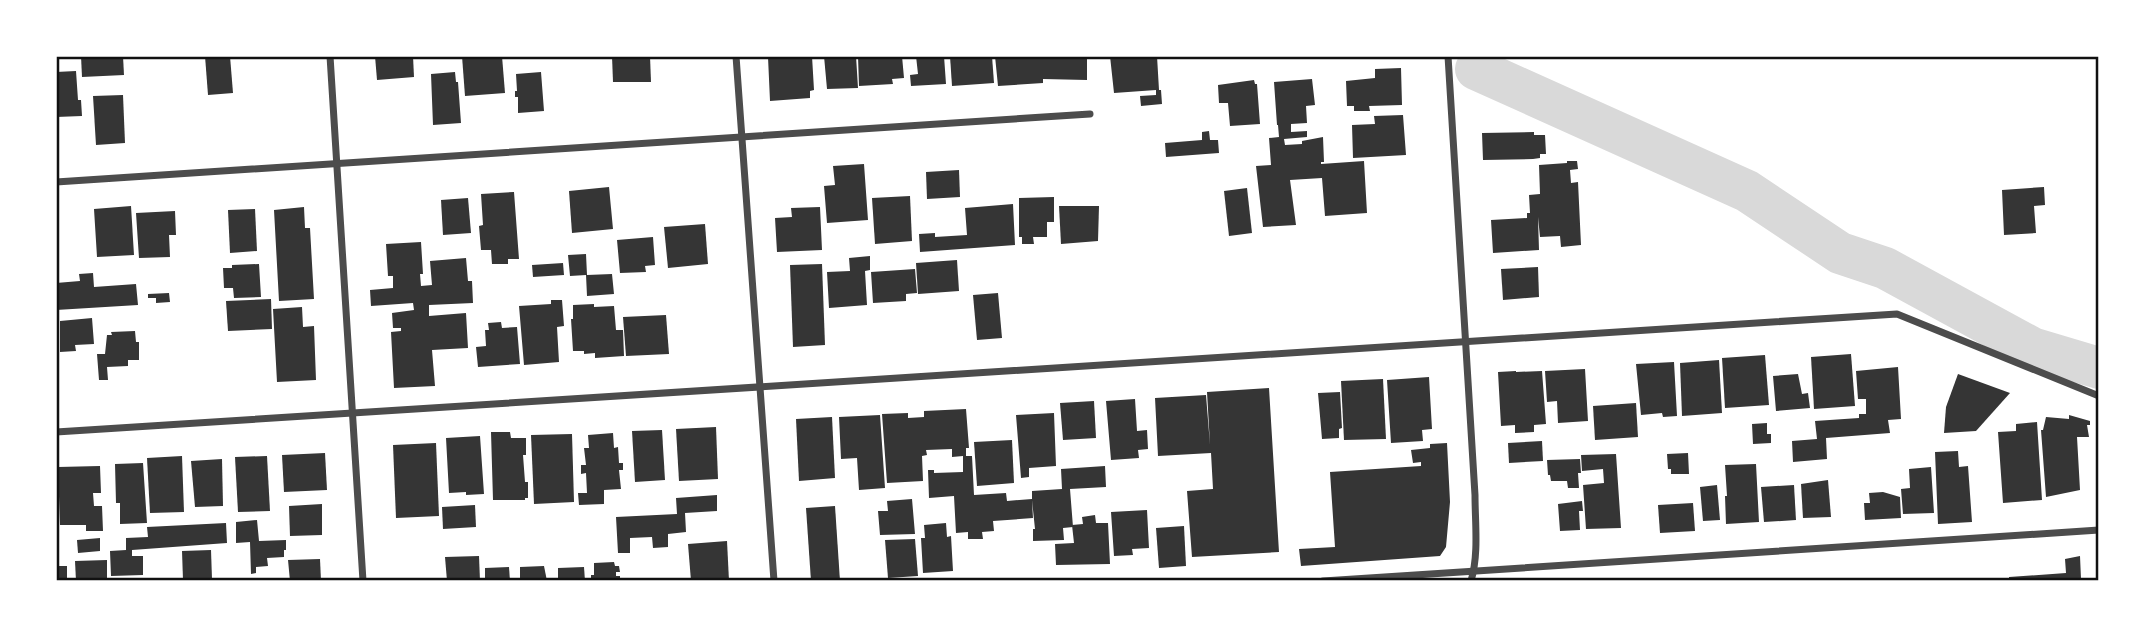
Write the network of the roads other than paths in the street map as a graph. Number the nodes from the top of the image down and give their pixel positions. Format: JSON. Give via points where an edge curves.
{"nodes":[{"id":1,"x":330,"y":56,"type":"edge"},
{"id":2,"x":736,"y":56,"type":"edge"},
{"id":3,"x":1448,"y":56,"type":"edge"},
{"id":4,"x":1090,"y":114,"type":"dead end"},
{"id":5,"x":742,"y":137,"type":"junction"},
{"id":6,"x":337,"y":164,"type":"junction"},
{"id":7,"x":56,"y":182,"type":"edge"},
{"id":8,"x":1465,"y":342,"type":"junction"},
{"id":9,"x":760,"y":387,"type":"junction"},
{"id":10,"x":2099,"y":396,"type":"edge"},
{"id":11,"x":352,"y":413,"type":"junction"},
{"id":12,"x":56,"y":432,"type":"edge"},
{"id":13,"x":2099,"y":530,"type":"edge"},
{"id":14,"x":1474,"y":571,"type":"junction"},
{"id":15,"x":363,"y":581,"type":"edge"},
{"id":16,"x":775,"y":581,"type":"edge"},
{"id":17,"x":1323,"y":581,"type":"edge"},
{"id":18,"x":1471,"y":581,"type":"edge"}],
"edges":[{"from":1,"to":6,"type":"street"},
{"from":2,"to":5,"type":"street"},
{"from":3,"to":8,"type":"street"},
{"from":4,"to":5,"type":"street"},
{"from":5,"to":6,"type":"street"},
{"from":5,"to":9,"type":"street"},
{"from":6,"to":7,"type":"street"},
{"from":6,"to":11,"type":"street"},
{"from":8,"to":9,"type":"street"},
{"from":8,"to":10,"type":"street","via":[[1898,314]]},
{"from":8,"to":14,"type":"street","via":[[1475,495]]},
{"from":9,"to":11,"type":"street"},
{"from":9,"to":16,"type":"street"},
{"from":11,"to":12,"type":"street"},
{"from":11,"to":15,"type":"street"},
{"from":13,"to":14,"type":"street"},
{"from":14,"to":17,"type":"street"},
{"from":14,"to":18,"type":"street"}]}
